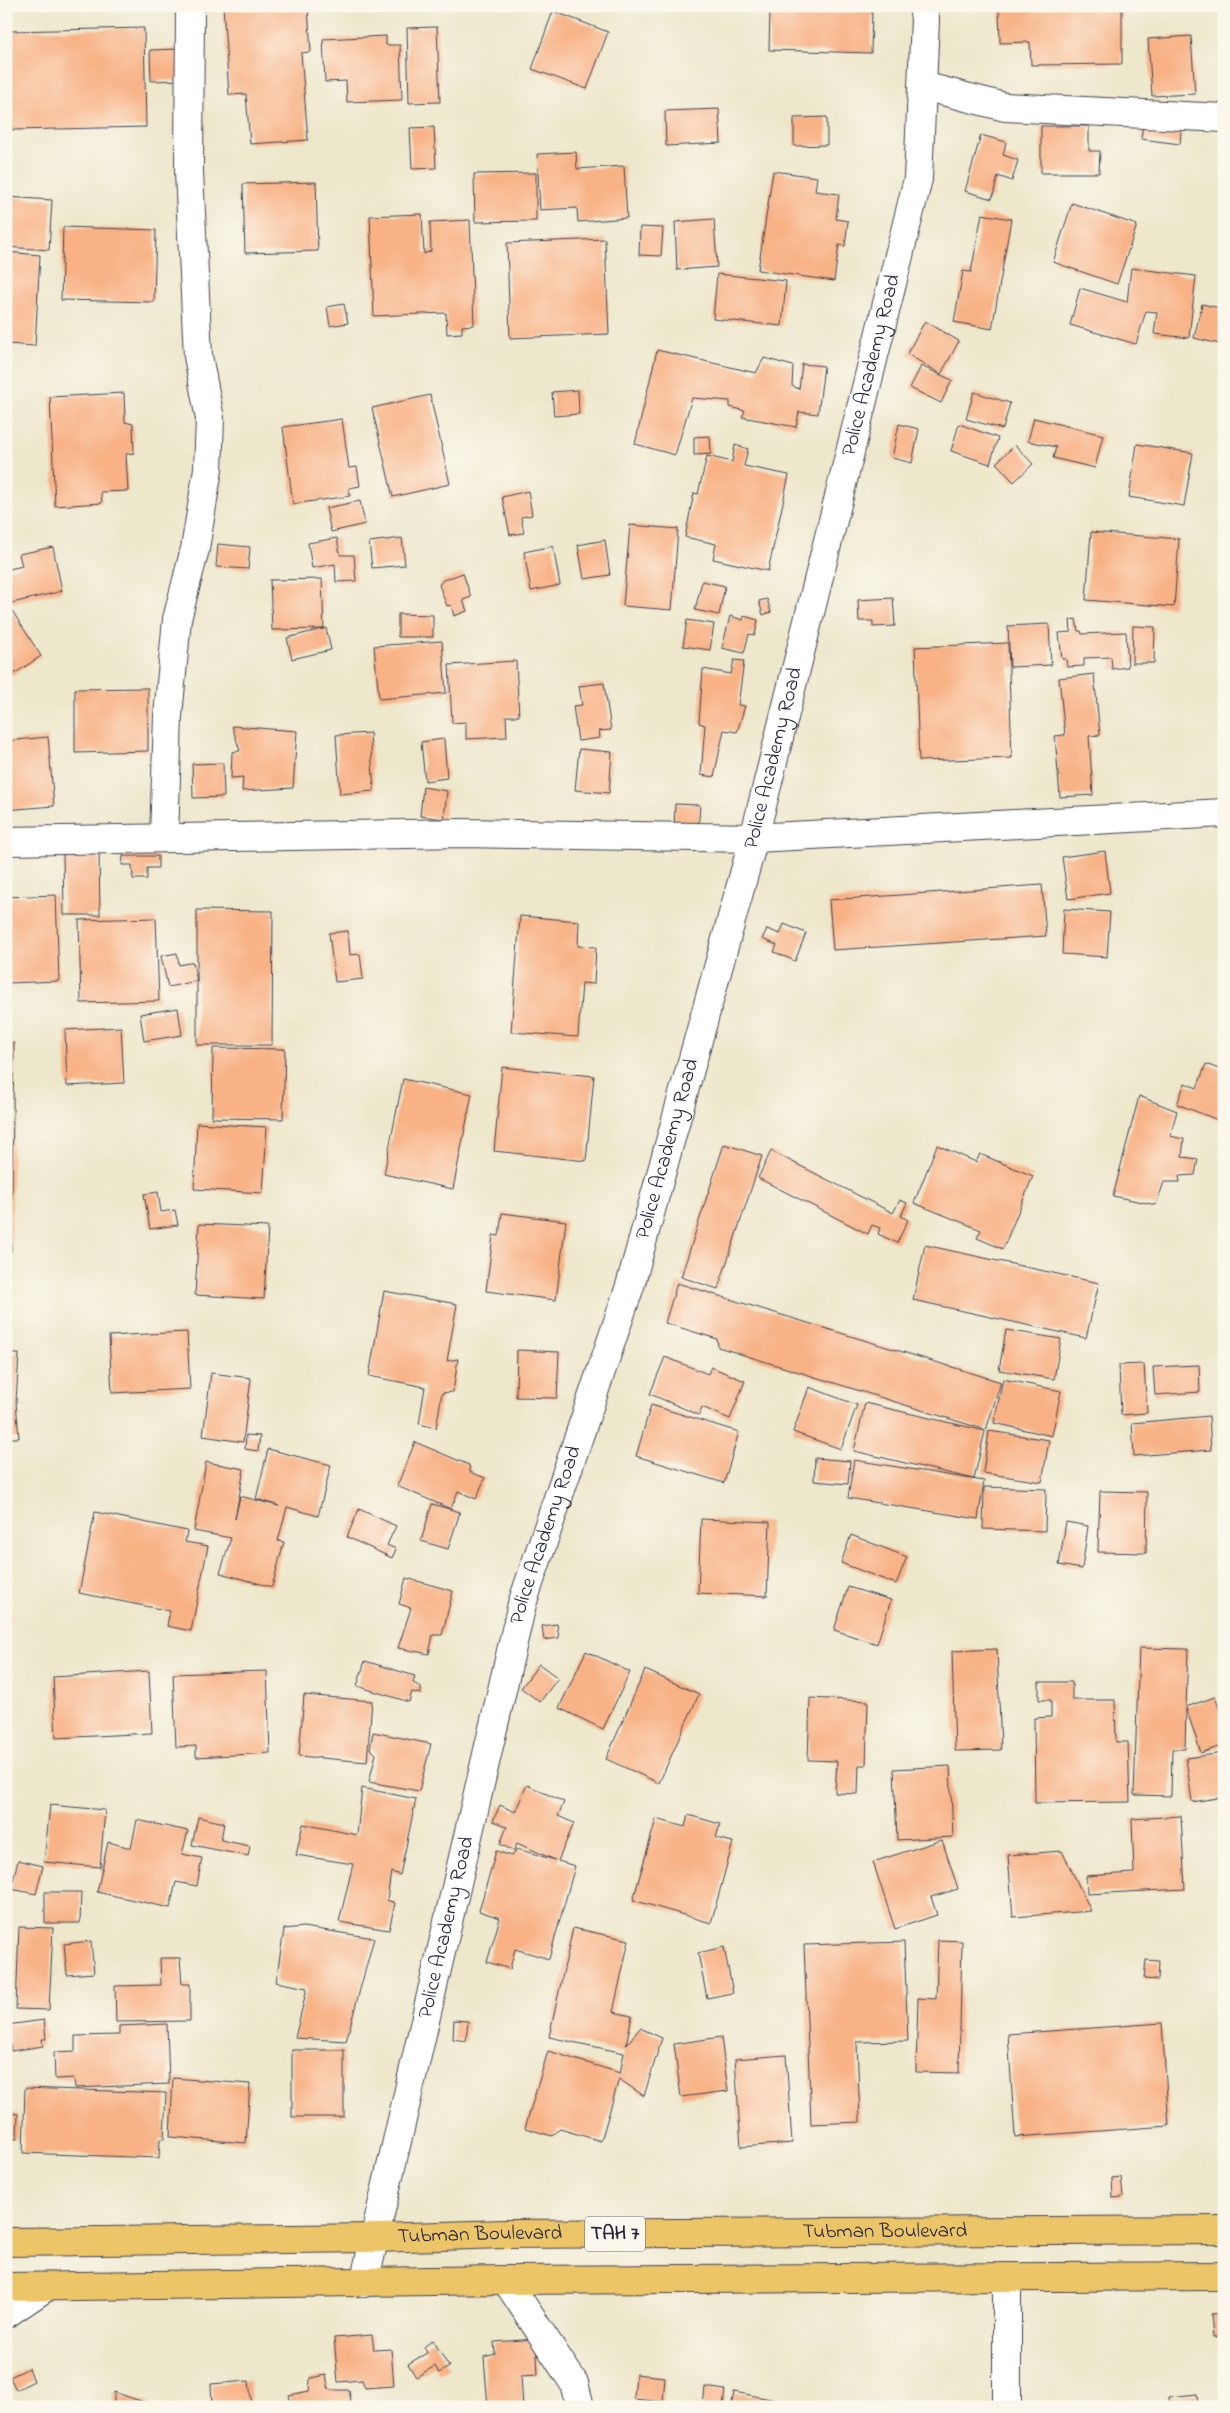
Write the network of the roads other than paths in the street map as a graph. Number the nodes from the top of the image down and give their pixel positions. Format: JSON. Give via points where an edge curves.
{"nodes":[{"id":1,"x":190,"y":6,"type":"edge"},
{"id":2,"x":923,"y":6,"type":"edge"},
{"id":3,"x":922,"y":86,"type":"junction"},
{"id":4,"x":1224,"y":118,"type":"edge"},
{"id":5,"x":1224,"y":813,"type":"edge"},
{"id":6,"x":164,"y":838,"type":"junction"},
{"id":7,"x":754,"y":838,"type":"junction"},
{"id":8,"x":6,"y":842,"type":"edge"},
{"id":9,"x":1224,"y":2230,"type":"edge"},
{"id":10,"x":375,"y":2238,"type":"junction"},
{"id":11,"x":6,"y":2242,"type":"edge"},
{"id":12,"x":1224,"y":2276,"type":"edge"},
{"id":13,"x":1007,"y":2277,"type":"junction"},
{"id":14,"x":506,"y":2280,"type":"junction"},
{"id":15,"x":364,"y":2284,"type":"junction"},
{"id":16,"x":46,"y":2287,"type":"junction"},
{"id":17,"x":6,"y":2288,"type":"edge"},
{"id":18,"x":6,"y":2314,"type":"edge"},
{"id":19,"x":580,"y":2407,"type":"edge"},
{"id":20,"x":1008,"y":2407,"type":"edge"}],
"edges":[{"from":1,"to":6,"type":"street","via":[[189,172],[198,356],[210,419],[210,439],[195,549],[176,619],[168,716]]},
{"from":2,"to":3,"type":"street","name":"Police Academy Road"},
{"from":3,"to":4,"type":"street","via":[[1006,107]]},
{"from":3,"to":7,"type":"street","name":"Police Academy Road","via":[[918,179]]},
{"from":5,"to":7,"type":"street"},
{"from":6,"to":7,"type":"street","via":[[463,833]]},
{"from":6,"to":8,"type":"street"},
{"from":7,"to":10,"type":"street","name":"Police Academy Road","via":[[630,1286],[522,1604]]},
{"from":9,"to":10,"type":"highway","name":"Tubman Boulevard","number":"TAH 7","via":[[514,2234]]},
{"from":10,"to":11,"type":"highway","name":"Tubman Boulevard","number":"TAH 7"},
{"from":10,"to":15,"type":"street","name":"Police Academy Road"},
{"from":12,"to":13,"type":"highway","name":"Tubman Boulevard","number":"TAH 7"},
{"from":13,"to":14,"type":"highway","name":"Tubman Boulevard","number":"TAH 7"},
{"from":13,"to":20,"type":"street"},
{"from":14,"to":15,"type":"highway","name":"Tubman Boulevard","number":"TAH 7"},
{"from":14,"to":19,"type":"street","via":[[574,2384]]},
{"from":15,"to":16,"type":"highway","name":"Tubman Boulevard","number":"TAH 7"},
{"from":16,"to":17,"type":"highway","name":"Tubman Boulevard","number":"TAH 7"},
{"from":16,"to":18,"type":"street"}]}
